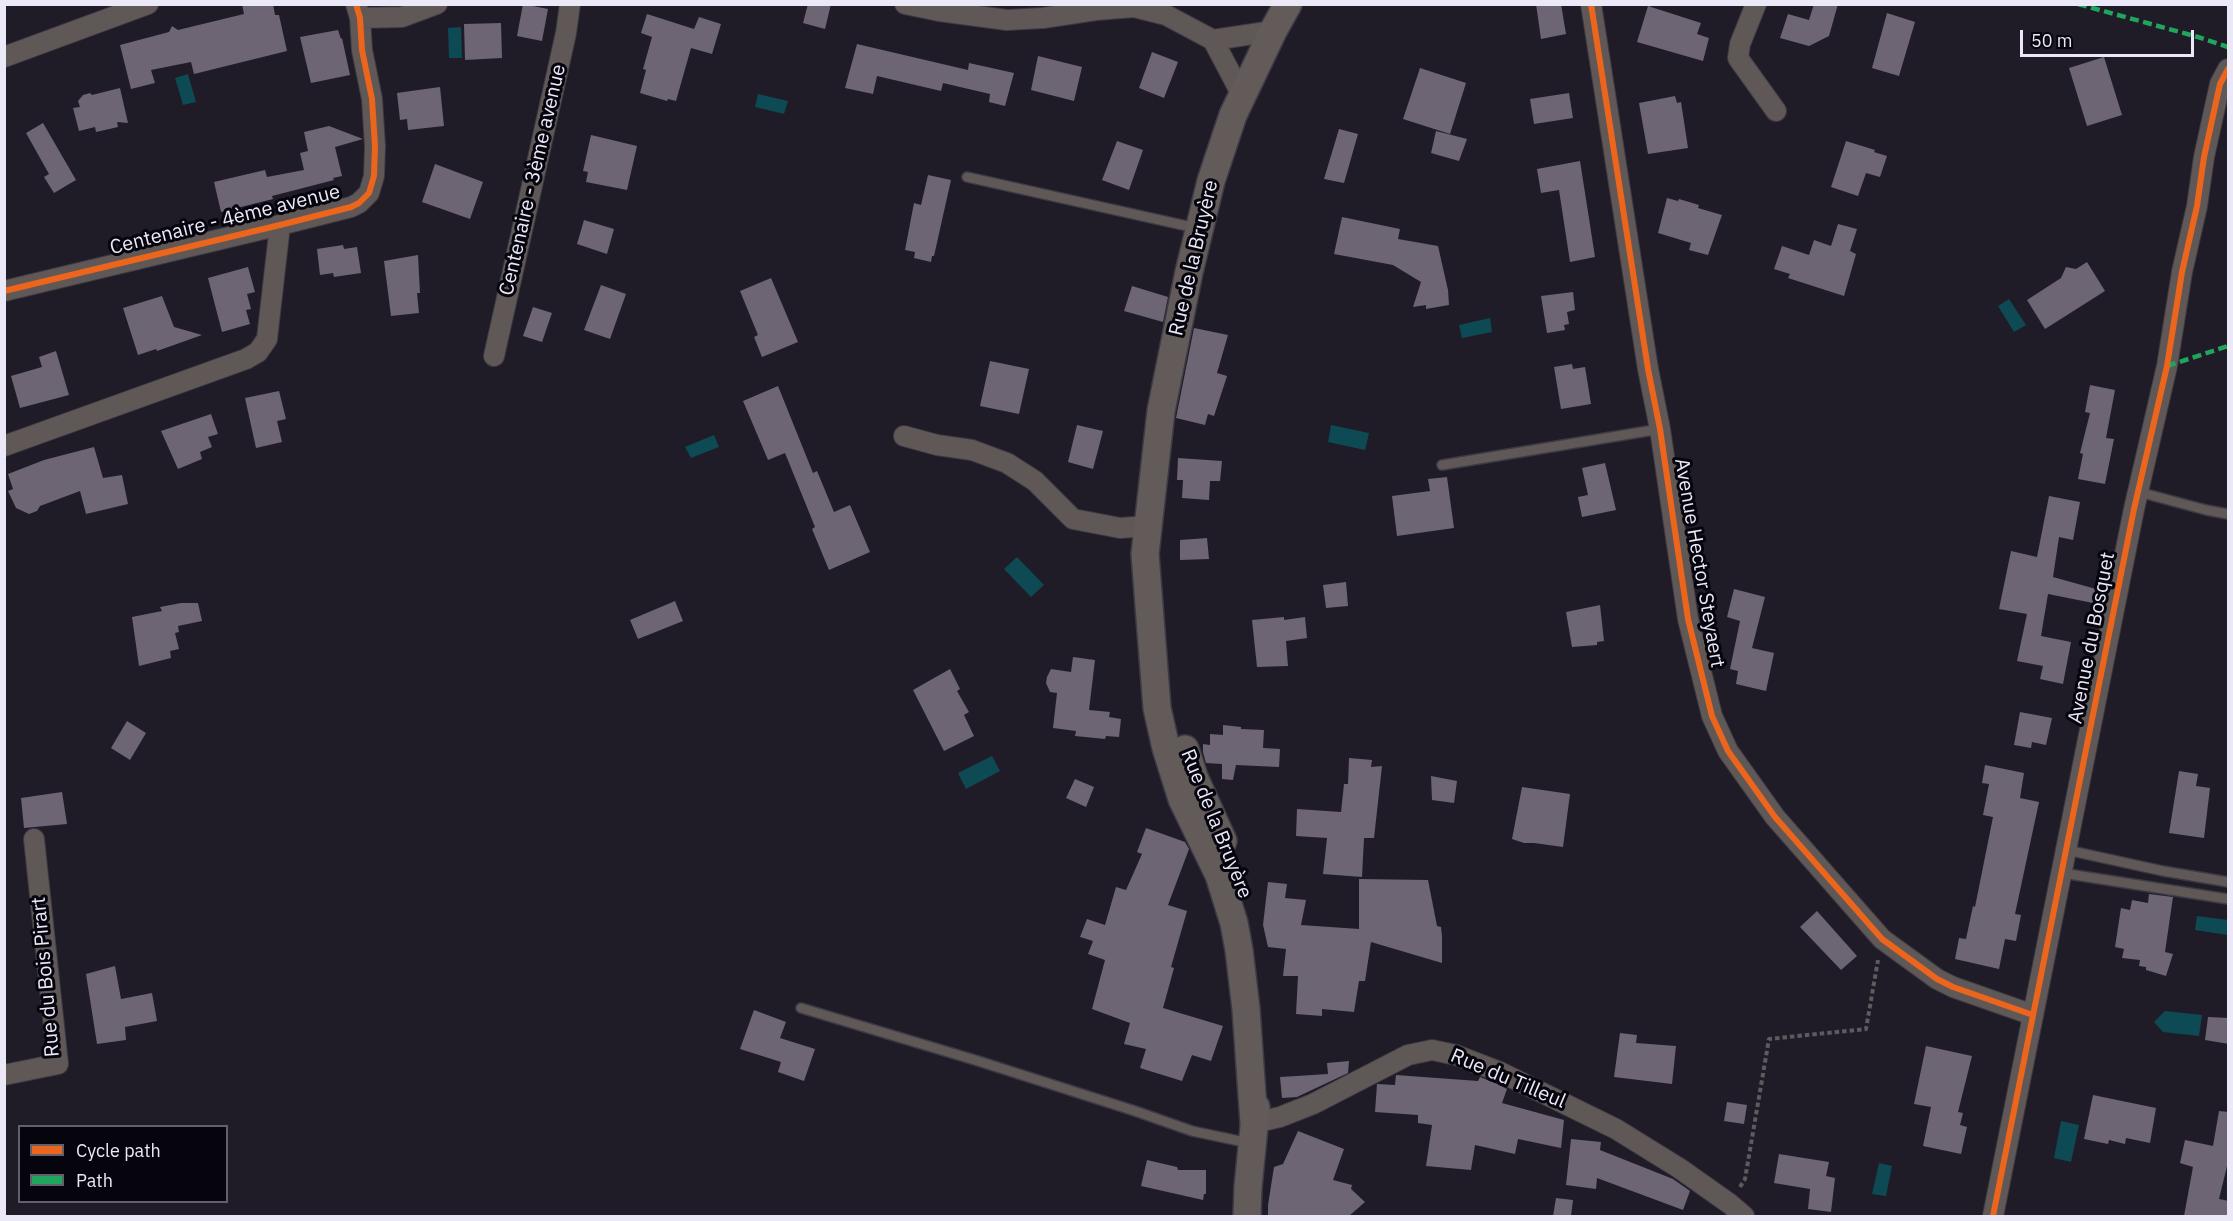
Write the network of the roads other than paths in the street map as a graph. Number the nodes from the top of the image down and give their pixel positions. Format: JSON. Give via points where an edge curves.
{"nodes":[{"id":1,"x":148,"y":4,"type":"edge"},
{"id":2,"x":437,"y":4,"type":"edge"},
{"id":3,"x":570,"y":4,"type":"edge"},
{"id":4,"x":905,"y":4,"type":"edge"},
{"id":5,"x":1288,"y":4,"type":"edge"},
{"id":6,"x":1591,"y":4,"type":"edge"},
{"id":7,"x":1756,"y":4,"type":"edge"},
{"id":8,"x":358,"y":11,"type":"edge"},
{"id":9,"x":1273,"y":31,"type":"junction"},
{"id":10,"x":1213,"y":40,"type":"junction"},
{"id":11,"x":4,"y":57,"type":"edge"},
{"id":12,"x":2229,"y":69,"type":"edge"},
{"id":13,"x":1242,"y":94,"type":"junction"},
{"id":14,"x":1776,"y":111,"type":"dead end"},
{"id":15,"x":967,"y":177,"type":"dead end"},
{"id":16,"x":280,"y":225,"type":"junction"},
{"id":17,"x":1200,"y":229,"type":"junction"},
{"id":18,"x":4,"y":291,"type":"edge"},
{"id":19,"x":494,"y":356,"type":"dead end"},
{"id":20,"x":1660,"y":429,"type":"junction"},
{"id":21,"x":904,"y":436,"type":"dead end"},
{"id":22,"x":4,"y":446,"type":"edge"},
{"id":23,"x":1442,"y":465,"type":"dead end"},
{"id":24,"x":2139,"y":492,"type":"junction"},
{"id":25,"x":2229,"y":514,"type":"edge"},
{"id":26,"x":1148,"y":526,"type":"junction"},
{"id":27,"x":34,"y":839,"type":"dead end"},
{"id":28,"x":2067,"y":850,"type":"junction"},
{"id":29,"x":2062,"y":873,"type":"junction"},
{"id":30,"x":2229,"y":882,"type":"edge"},
{"id":31,"x":2229,"y":899,"type":"edge"},
{"id":32,"x":801,"y":1008,"type":"dead end"},
{"id":33,"x":2032,"y":1015,"type":"junction"},
{"id":34,"x":4,"y":1075,"type":"edge"},
{"id":35,"x":1253,"y":1134,"type":"junction"},
{"id":36,"x":1737,"y":1210,"type":"edge"},
{"id":37,"x":1247,"y":1216,"type":"edge"},
{"id":38,"x":1993,"y":1216,"type":"edge"}],
"edges":[{"from":1,"to":11,"type":"street"},
{"from":2,"to":8,"type":"street","via":[[402,17]]},
{"from":3,"to":19,"type":"street","name":"Centenaire - 3ème avenue"},
{"from":4,"to":10,"type":"street","via":[[1007,20],[1134,8],[1166,15]]},
{"from":5,"to":9,"type":"main road","name":"Rue de la Bruyère"},
{"from":6,"to":20,"type":"street","name":"Avenue Hector Steyaert"},
{"from":7,"to":14,"type":"street","via":[[1738,58]]},
{"from":8,"to":16,"type":"street","name":"Centenaire - 4ème avenue","via":[[375,146],[369,193],[351,207]]},
{"from":9,"to":10,"type":"street"},
{"from":9,"to":13,"type":"main road","name":"Rue de la Bruyère"},
{"from":10,"to":13,"type":"street"},
{"from":12,"to":24,"type":"street","name":"Avenue du Bosquet","via":[[2220,84],[2204,157],[2167,366]]},
{"from":13,"to":17,"type":"main road","name":"Rue de la Bruyère","via":[[1220,152]]},
{"from":15,"to":17,"type":"lane"},
{"from":16,"to":18,"type":"street","name":"Centenaire - 4ème avenue"},
{"from":16,"to":22,"type":"street","via":[[267,339],[258,352]]},
{"from":17,"to":26,"type":"main road","name":"Rue de la Bruyère","via":[[1161,411]]},
{"from":20,"to":23,"type":"lane"},
{"from":20,"to":33,"type":"street","name":"Avenue Hector Steyaert","via":[[1688,619],[1712,716],[1728,751],[1764,801],[1882,939],[1937,979]]},
{"from":21,"to":26,"type":"street","via":[[972,450],[1007,463],[1035,481],[1073,519],[1120,528]]},
{"from":24,"to":25,"type":"lane"},
{"from":24,"to":28,"type":"street","name":"Avenue du Bosquet"},
{"from":26,"to":35,"type":"main road","name":"Rue de la Bruyère","via":[[1145,554],[1157,708],[1182,799],[1219,875],[1234,923],[1246,1008]]},
{"from":27,"to":34,"type":"street","name":"Rue du Bois Pirart","via":[[58,1064]]},
{"from":28,"to":29,"type":"street","name":"Avenue du Bosquet"},
{"from":28,"to":30,"type":"lane"},
{"from":29,"to":31,"type":"lane"},
{"from":29,"to":33,"type":"street","name":"Avenue du Bosquet"},
{"from":32,"to":35,"type":"lane","via":[[1192,1131]]},
{"from":33,"to":38,"type":"street","name":"Avenue du Bosquet"},
{"from":35,"to":36,"type":"street","name":"Rue du Tilleul","via":[[1408,1055],[1432,1050],[1500,1072],[1616,1129]]},
{"from":35,"to":37,"type":"main road","name":"Rue de la Bruyère"}]}
